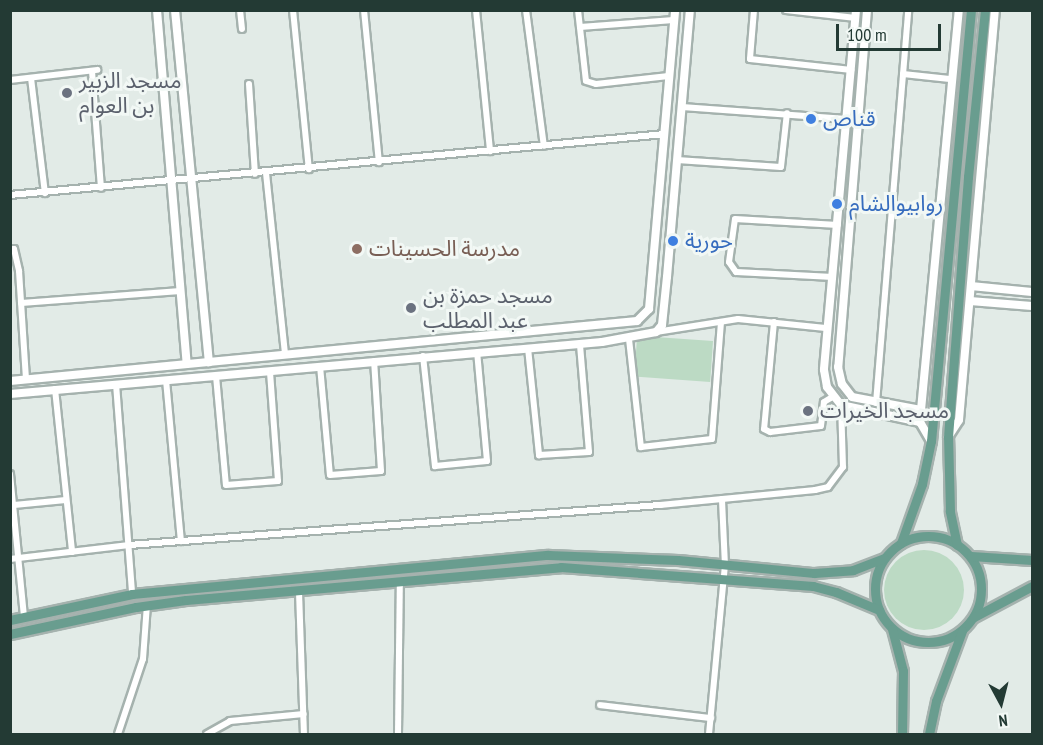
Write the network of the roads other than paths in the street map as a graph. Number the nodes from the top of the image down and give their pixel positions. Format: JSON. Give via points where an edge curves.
{"nodes":[{"id":1,"x":157,"y":10,"type":"edge"},
{"id":2,"x":175,"y":10,"type":"edge"},
{"id":3,"x":240,"y":10,"type":"edge"},
{"id":4,"x":293,"y":10,"type":"edge"},
{"id":5,"x":364,"y":10,"type":"edge"},
{"id":6,"x":476,"y":10,"type":"edge"},
{"id":7,"x":526,"y":10,"type":"edge"},
{"id":8,"x":578,"y":10,"type":"edge"},
{"id":9,"x":690,"y":10,"type":"edge"},
{"id":10,"x":753,"y":10,"type":"edge"},
{"id":11,"x":786,"y":10,"type":"edge"},
{"id":12,"x":867,"y":10,"type":"edge"},
{"id":13,"x":908,"y":10,"type":"edge"},
{"id":14,"x":960,"y":10,"type":"edge"},
{"id":15,"x":970,"y":10,"type":"edge"},
{"id":16,"x":985,"y":10,"type":"edge"},
{"id":17,"x":995,"y":10,"type":"edge"},
{"id":18,"x":856,"y":14,"type":"edge"},
{"id":19,"x":674,"y":15,"type":"edge"},
{"id":20,"x":580,"y":27,"type":"junction"},
{"id":21,"x":242,"y":29,"type":"dead end"},
{"id":22,"x":851,"y":70,"type":"junction"},
{"id":23,"x":903,"y":74,"type":"junction"},
{"id":24,"x":669,"y":76,"type":"junction"},
{"id":25,"x":31,"y":78,"type":"junction"},
{"id":26,"x":950,"y":79,"type":"junction"},
{"id":27,"x":10,"y":80,"type":"edge"},
{"id":28,"x":249,"y":84,"type":"dead end"},
{"id":29,"x":682,"y":107,"type":"junction"},
{"id":30,"x":787,"y":113,"type":"junction"},
{"id":31,"x":847,"y":119,"type":"junction"},
{"id":32,"x":665,"y":134,"type":"junction"},
{"id":33,"x":544,"y":146,"type":"junction"},
{"id":34,"x":490,"y":151,"type":"junction"},
{"id":35,"x":677,"y":160,"type":"junction"},
{"id":36,"x":379,"y":162,"type":"junction"},
{"id":37,"x":309,"y":169,"type":"junction"},
{"id":38,"x":266,"y":173,"type":"junction"},
{"id":39,"x":255,"y":174,"type":"junction"},
{"id":40,"x":191,"y":180,"type":"junction"},
{"id":41,"x":172,"y":182,"type":"junction"},
{"id":42,"x":101,"y":188,"type":"junction"},
{"id":43,"x":45,"y":192,"type":"junction"},
{"id":44,"x":10,"y":195,"type":"edge"},
{"id":45,"x":838,"y":225,"type":"junction"},
{"id":46,"x":10,"y":250,"type":"edge"},
{"id":47,"x":833,"y":278,"type":"junction"},
{"id":48,"x":971,"y":286,"type":"junction"},
{"id":49,"x":181,"y":291,"type":"junction"},
{"id":50,"x":1032,"y":292,"type":"edge"},
{"id":51,"x":970,"y":301,"type":"junction"},
{"id":52,"x":21,"y":303,"type":"junction"},
{"id":53,"x":1032,"y":306,"type":"edge"},
{"id":54,"x":721,"y":322,"type":"junction"},
{"id":55,"x":774,"y":322,"type":"junction"},
{"id":56,"x":826,"y":328,"type":"junction"},
{"id":57,"x":656,"y":332,"type":"junction"},
{"id":58,"x":629,"y":339,"type":"junction"},
{"id":59,"x":580,"y":344,"type":"junction"},
{"id":60,"x":528,"y":348,"type":"junction"},
{"id":61,"x":477,"y":352,"type":"junction"},
{"id":62,"x":285,"y":355,"type":"junction"},
{"id":63,"x":423,"y":356,"type":"junction"},
{"id":64,"x":374,"y":361,"type":"junction"},
{"id":65,"x":209,"y":362,"type":"junction"},
{"id":66,"x":187,"y":364,"type":"junction"},
{"id":67,"x":320,"y":366,"type":"junction"},
{"id":68,"x":270,"y":371,"type":"junction"},
{"id":69,"x":216,"y":376,"type":"junction"},
{"id":70,"x":26,"y":380,"type":"junction"},
{"id":71,"x":166,"y":380,"type":"junction"},
{"id":72,"x":10,"y":381,"type":"edge"},
{"id":73,"x":116,"y":384,"type":"junction"},
{"id":74,"x":55,"y":389,"type":"junction"},
{"id":75,"x":10,"y":394,"type":"edge"},
{"id":76,"x":834,"y":396,"type":"junction"},
{"id":77,"x":876,"y":403,"type":"junction"},
{"id":78,"x":841,"y":405,"type":"junction"},
{"id":79,"x":921,"y":410,"type":"junction"},
{"id":80,"x":920,"y":422,"type":"junction"},
{"id":81,"x":948,"y":437,"type":"junction"},
{"id":82,"x":931,"y":441,"type":"junction"},
{"id":83,"x":10,"y":474,"type":"edge"},
{"id":84,"x":722,"y":499,"type":"junction"},
{"id":85,"x":66,"y":500,"type":"junction"},
{"id":86,"x":14,"y":505,"type":"junction"},
{"id":87,"x":181,"y":541,"type":"junction"},
{"id":88,"x":901,"y":543,"type":"junction"},
{"id":89,"x":129,"y":545,"type":"junction"},
{"id":90,"x":957,"y":545,"type":"junction"},
{"id":91,"x":72,"y":552,"type":"junction"},
{"id":92,"x":970,"y":556,"type":"junction"},
{"id":93,"x":19,"y":558,"type":"junction"},
{"id":94,"x":884,"y":558,"type":"junction"},
{"id":95,"x":10,"y":559,"type":"edge"},
{"id":96,"x":1032,"y":560,"type":"edge"},
{"id":97,"x":725,"y":566,"type":"junction"},
{"id":98,"x":724,"y":580,"type":"junction"},
{"id":99,"x":400,"y":581,"type":"junction"},
{"id":100,"x":1032,"y":586,"type":"edge"},
{"id":101,"x":299,"y":592,"type":"junction"},
{"id":102,"x":132,"y":594,"type":"junction"},
{"id":103,"x":147,"y":605,"type":"junction"},
{"id":104,"x":879,"y":610,"type":"junction"},
{"id":105,"x":24,"y":616,"type":"junction"},
{"id":106,"x":974,"y":617,"type":"junction"},
{"id":107,"x":10,"y":620,"type":"edge"},
{"id":108,"x":892,"y":629,"type":"junction"},
{"id":109,"x":962,"y":631,"type":"junction"},
{"id":110,"x":10,"y":634,"type":"edge"},
{"id":111,"x":600,"y":705,"type":"dead end"},
{"id":112,"x":304,"y":714,"type":"junction"},
{"id":113,"x":711,"y":718,"type":"junction"},
{"id":114,"x":118,"y":735,"type":"edge"},
{"id":115,"x":207,"y":735,"type":"edge"},
{"id":116,"x":304,"y":735,"type":"edge"},
{"id":117,"x":398,"y":735,"type":"edge"},
{"id":118,"x":709,"y":735,"type":"edge"},
{"id":119,"x":902,"y":735,"type":"edge"},
{"id":120,"x":929,"y":735,"type":"edge"}],
"edges":[{"from":1,"to":41,"type":"street"},
{"from":2,"to":40,"type":"street"},
{"from":3,"to":21,"type":"street"},
{"from":4,"to":37,"type":"street"},
{"from":5,"to":36,"type":"street"},
{"from":6,"to":34,"type":"street"},
{"from":7,"to":33,"type":"street"},
{"from":8,"to":20,"type":"street"},
{"from":9,"to":29,"type":"main road"},
{"from":10,"to":22,"type":"street","via":[[750,59]]},
{"from":11,"to":18,"type":"street"},
{"from":12,"to":77,"type":"street","via":[[838,367],[842,384],[852,397]]},
{"from":13,"to":23,"type":"street"},
{"from":14,"to":26,"type":"main road"},
{"from":15,"to":82,"type":"main road"},
{"from":16,"to":81,"type":"main road"},
{"from":17,"to":48,"type":"main road"},
{"from":18,"to":22,"type":"street"},
{"from":19,"to":20,"type":"street"},
{"from":19,"to":24,"type":"main road"},
{"from":20,"to":24,"type":"street","via":[[586,81],[596,84]]},
{"from":22,"to":31,"type":"street"},
{"from":23,"to":26,"type":"street"},
{"from":23,"to":77,"type":"street"},
{"from":24,"to":32,"type":"main road"},
{"from":25,"to":27,"type":"street"},
{"from":25,"to":42,"type":"street","via":[[94,70]]},
{"from":25,"to":43,"type":"street"},
{"from":26,"to":79,"type":"main road"},
{"from":28,"to":39,"type":"street"},
{"from":29,"to":30,"type":"street"},
{"from":29,"to":35,"type":"main road"},
{"from":30,"to":31,"type":"street"},
{"from":30,"to":35,"type":"street","via":[[781,167]]},
{"from":31,"to":45,"type":"street"},
{"from":32,"to":33,"type":"street"},
{"from":32,"to":62,"type":"main road","via":[[649,309],[637,321]]},
{"from":33,"to":34,"type":"street"},
{"from":34,"to":36,"type":"street"},
{"from":35,"to":57,"type":"main road","via":[[662,325]]},
{"from":36,"to":37,"type":"street"},
{"from":37,"to":38,"type":"street"},
{"from":38,"to":39,"type":"street"},
{"from":38,"to":62,"type":"street"},
{"from":39,"to":40,"type":"street"},
{"from":40,"to":41,"type":"street"},
{"from":40,"to":65,"type":"street"},
{"from":41,"to":42,"type":"street"},
{"from":41,"to":49,"type":"street"},
{"from":42,"to":43,"type":"street"},
{"from":43,"to":44,"type":"street"},
{"from":45,"to":47,"type":"street"},
{"from":45,"to":47,"type":"street","via":[[735,219],[729,262],[736,272]]},
{"from":46,"to":52,"type":"street","via":[[14,249],[19,271]]},
{"from":47,"to":56,"type":"street"},
{"from":48,"to":50,"type":"main road"},
{"from":48,"to":51,"type":"main road"},
{"from":49,"to":52,"type":"street"},
{"from":49,"to":66,"type":"street"},
{"from":51,"to":53,"type":"main road"},
{"from":51,"to":81,"type":"main road","via":[[959,420]]},
{"from":52,"to":70,"type":"street"},
{"from":54,"to":55,"type":"street"},
{"from":54,"to":57,"type":"street"},
{"from":54,"to":58,"type":"street","via":[[712,439],[641,447]]},
{"from":55,"to":56,"type":"street"},
{"from":55,"to":76,"type":"street","via":[[764,429],[770,432],[821,426],[824,402]]},
{"from":56,"to":76,"type":"street","via":[[824,370]]},
{"from":57,"to":58,"type":"main road"},
{"from":58,"to":59,"type":"main road"},
{"from":59,"to":60,"type":"main road"},
{"from":59,"to":60,"type":"street","via":[[589,452],[539,455]]},
{"from":60,"to":61,"type":"main road"},
{"from":61,"to":63,"type":"main road"},
{"from":61,"to":63,"type":"street","via":[[487,461],[435,466]]},
{"from":62,"to":65,"type":"main road"},
{"from":63,"to":64,"type":"main road"},
{"from":64,"to":67,"type":"main road"},
{"from":64,"to":67,"type":"street","via":[[381,471],[330,475]]},
{"from":65,"to":66,"type":"main road"},
{"from":66,"to":70,"type":"main road"},
{"from":67,"to":68,"type":"main road"},
{"from":68,"to":69,"type":"main road"},
{"from":68,"to":69,"type":"street","via":[[278,481],[268,482],[226,485]]},
{"from":69,"to":71,"type":"main road"},
{"from":70,"to":72,"type":"main road"},
{"from":71,"to":73,"type":"main road"},
{"from":71,"to":87,"type":"street"},
{"from":73,"to":74,"type":"main road"},
{"from":73,"to":89,"type":"street"},
{"from":74,"to":75,"type":"main road"},
{"from":74,"to":85,"type":"street"},
{"from":76,"to":78,"type":"street"},
{"from":77,"to":79,"type":"street"},
{"from":78,"to":80,"type":"street"},
{"from":78,"to":84,"type":"street","via":[[843,467],[828,487]]},
{"from":79,"to":80,"type":"main road"},
{"from":80,"to":82,"type":"main road"},
{"from":81,"to":90,"type":"main road","via":[[950,511]]},
{"from":82,"to":88,"type":"main road","via":[[922,484]]},
{"from":83,"to":86,"type":"street"},
{"from":84,"to":87,"type":"street"},
{"from":84,"to":97,"type":"street"},
{"from":85,"to":86,"type":"street"},
{"from":85,"to":91,"type":"street"},
{"from":86,"to":93,"type":"street"},
{"from":87,"to":89,"type":"street"},
{"from":88,"to":90,"type":"main road","via":[[924,536]]},
{"from":88,"to":94,"type":"main road"},
{"from":89,"to":91,"type":"street"},
{"from":89,"to":102,"type":"street"},
{"from":90,"to":92,"type":"main road"},
{"from":91,"to":93,"type":"street"},
{"from":92,"to":96,"type":"main road"},
{"from":92,"to":106,"type":"main road","via":[[981,586]]},
{"from":93,"to":95,"type":"street"},
{"from":93,"to":105,"type":"street"},
{"from":94,"to":97,"type":"main road","via":[[853,570],[814,573]]},
{"from":94,"to":104,"type":"main road","via":[[874,590]]},
{"from":97,"to":98,"type":"street"},
{"from":97,"to":102,"type":"main road","via":[[655,558],[548,555]]},
{"from":98,"to":99,"type":"main road","via":[[561,567]]},
{"from":98,"to":104,"type":"main road","via":[[813,586],[836,591]]},
{"from":98,"to":113,"type":"street"},
{"from":99,"to":101,"type":"main road"},
{"from":99,"to":117,"type":"street"},
{"from":100,"to":106,"type":"main road"},
{"from":101,"to":103,"type":"main road"},
{"from":101,"to":112,"type":"street"},
{"from":102,"to":105,"type":"main road"},
{"from":103,"to":110,"type":"main road"},
{"from":103,"to":114,"type":"street","via":[[143,659]]},
{"from":104,"to":108,"type":"main road"},
{"from":105,"to":107,"type":"main road"},
{"from":106,"to":109,"type":"main road"},
{"from":108,"to":109,"type":"main road","via":[[925,643],[944,640]]},
{"from":108,"to":119,"type":"main road","via":[[903,671]]},
{"from":109,"to":120,"type":"main road","via":[[936,701]]},
{"from":111,"to":113,"type":"street"},
{"from":112,"to":115,"type":"street","via":[[230,721]]},
{"from":112,"to":116,"type":"street"},
{"from":113,"to":118,"type":"street"}]}
